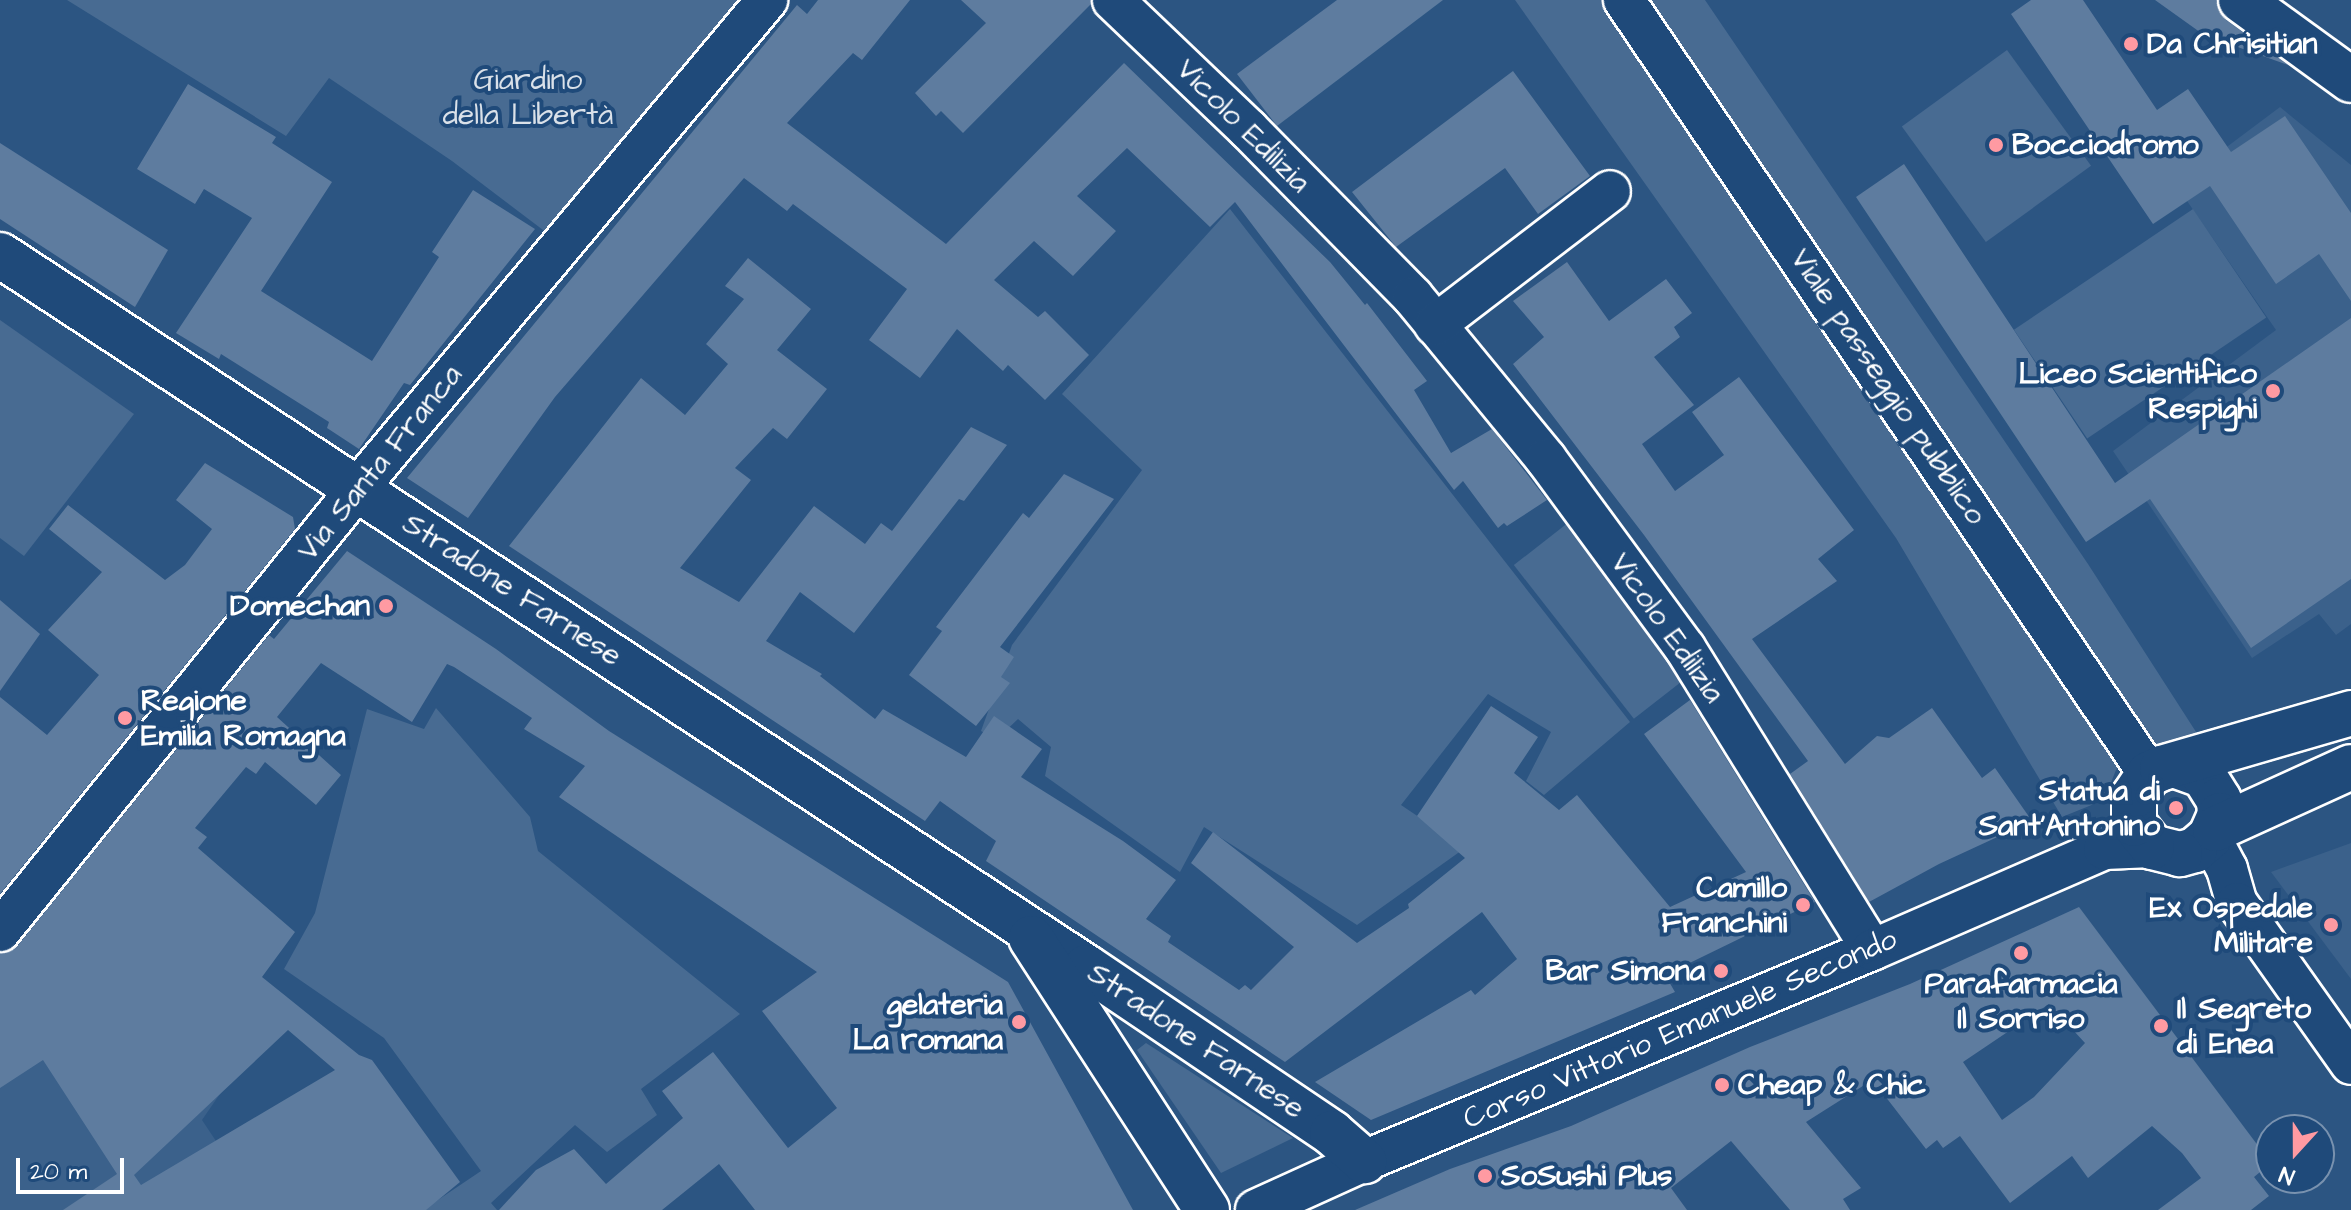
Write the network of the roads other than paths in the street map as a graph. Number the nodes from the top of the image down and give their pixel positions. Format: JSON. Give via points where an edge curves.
{"nodes":[{"id":1,"x":767,"y":0,"type":"edge"},
{"id":2,"x":1113,"y":0,"type":"edge"},
{"id":3,"x":1624,"y":0,"type":"edge"},
{"id":4,"x":2241,"y":0,"type":"edge"},
{"id":5,"x":2291,"y":0,"type":"edge"},
{"id":6,"x":2351,"y":47,"type":"edge"},
{"id":7,"x":2351,"y":80,"type":"edge"},
{"id":8,"x":1610,"y":191,"type":"dead end"},
{"id":9,"x":0,"y":255,"type":"edge"},
{"id":10,"x":1435,"y":325,"type":"junction"},
{"id":11,"x":358,"y":488,"type":"junction"},
{"id":12,"x":2351,"y":713,"type":"edge"},
{"id":13,"x":2351,"y":767,"type":"edge"},
{"id":14,"x":2153,"y":783,"type":"junction"},
{"id":15,"x":2212,"y":833,"type":"junction"},
{"id":16,"x":2104,"y":849,"type":"junction"},
{"id":17,"x":2159,"y":850,"type":"junction"},
{"id":18,"x":2237,"y":903,"type":"junction"},
{"id":19,"x":1024,"y":926,"type":"junction"},
{"id":20,"x":0,"y":931,"type":"edge"},
{"id":21,"x":1872,"y":950,"type":"junction"},
{"id":22,"x":1179,"y":1029,"type":"junction"},
{"id":23,"x":1107,"y":1055,"type":"junction"},
{"id":24,"x":2351,"y":1064,"type":"edge"},
{"id":25,"x":1364,"y":1161,"type":"junction"},
{"id":26,"x":1207,"y":1210,"type":"edge"},
{"id":27,"x":1256,"y":1210,"type":"edge"}],
"edges":[{"from":1,"to":11,"type":"street","name":"Via Santa Franca"},
{"from":2,"to":10,"type":"street","name":"Vicolo Edilizia","via":[[1248,129]]},
{"from":3,"to":14,"type":"street","name":"Viale passeggio pubblico"},
{"from":4,"to":7,"type":"street"},
{"from":5,"to":6,"type":"street"},
{"from":8,"to":10,"type":"street"},
{"from":9,"to":11,"type":"street","name":"Stradone Farnese"},
{"from":10,"to":21,"type":"street","name":"Vicolo Edilizia","via":[[1546,459],[1685,648]]},
{"from":11,"to":19,"type":"street","name":"Stradone Farnese"},
{"from":11,"to":20,"type":"street","name":"Via Santa Franca"},
{"from":12,"to":14,"type":"street"},
{"from":13,"to":15,"type":"street"},
{"from":14,"to":15,"type":"street","via":[[2191,769],[2213,787],[2219,800]]},
{"from":14,"to":16,"type":"street"},
{"from":14,"to":17,"type":"street","via":[[2141,837]]},
{"from":15,"to":17,"type":"street","via":[[2195,850]]},
{"from":15,"to":18,"type":"street"},
{"from":16,"to":17,"type":"street","name":"Corso Vittorio Emanuele Secondo"},
{"from":16,"to":21,"type":"street","name":"Corso Vittorio Emanuele Secondo"},
{"from":17,"to":18,"type":"street"},
{"from":18,"to":24,"type":"street"},
{"from":19,"to":22,"type":"street","name":"Stradone Farnese"},
{"from":19,"to":23,"type":"street","name":"Stradone Farnese"},
{"from":21,"to":25,"type":"street","name":"Corso Vittorio Emanuele Secondo"},
{"from":22,"to":23,"type":"street","via":[[1137,1018],[1116,1023],[1107,1036]]},
{"from":22,"to":25,"type":"street","name":"Stradone Farnese","via":[[1332,1133]]},
{"from":23,"to":26,"type":"street","name":"Stradone Farnese"},
{"from":25,"to":27,"type":"street","name":"Corso Vittorio Emanuele Secondo"}]}
